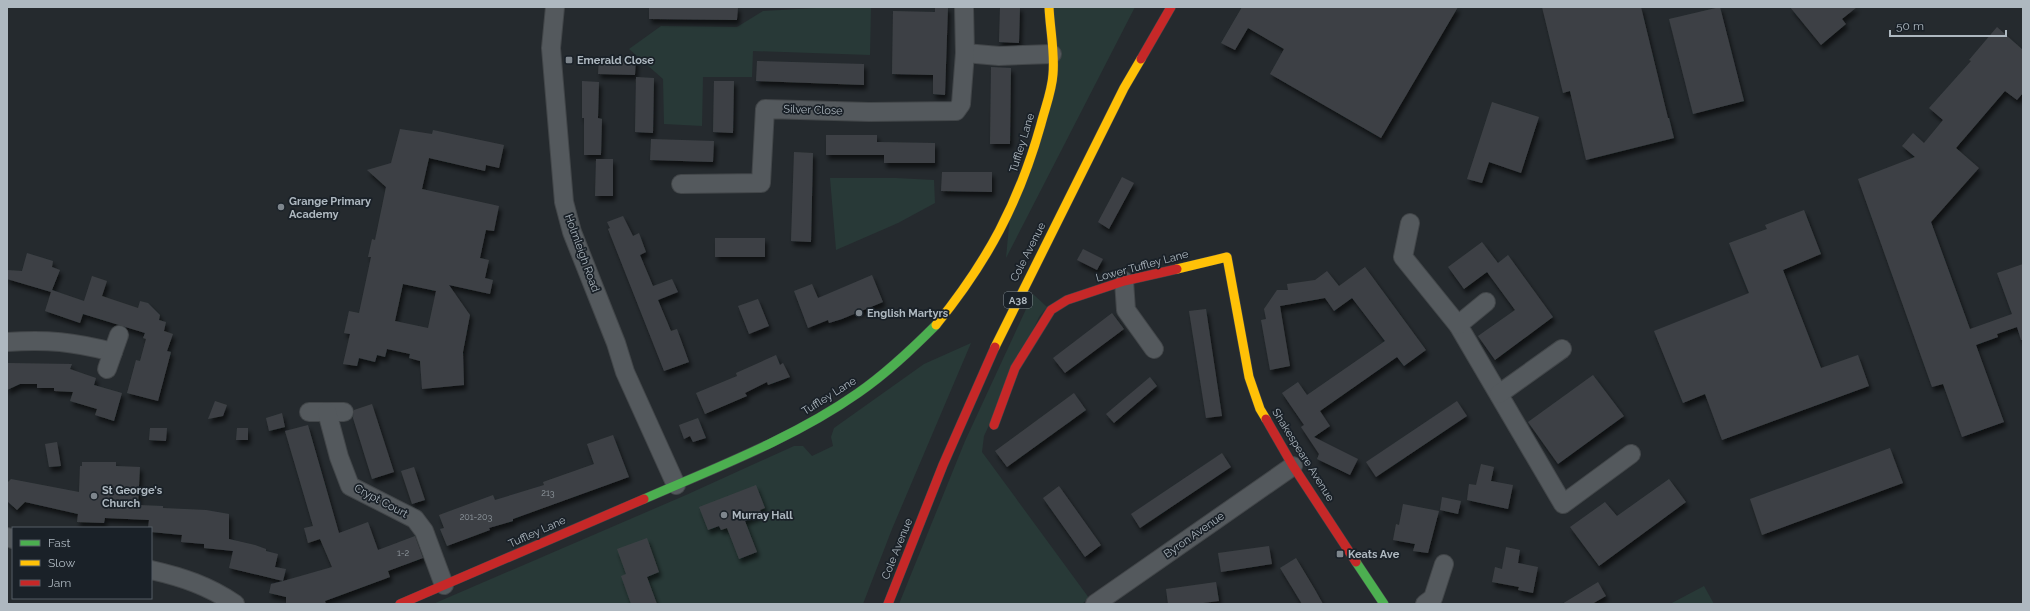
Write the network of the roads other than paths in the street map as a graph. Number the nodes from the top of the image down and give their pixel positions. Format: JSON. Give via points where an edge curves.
{"nodes":[{"id":1,"x":555,"y":7,"type":"edge"},
{"id":2,"x":964,"y":7,"type":"edge"},
{"id":3,"x":1049,"y":7,"type":"edge"},
{"id":4,"x":1171,"y":7,"type":"edge"},
{"id":5,"x":965,"y":53,"type":"junction"},
{"id":6,"x":1052,"y":54,"type":"junction"},
{"id":7,"x":681,"y":184,"type":"dead end"},
{"id":8,"x":1410,"y":223,"type":"dead end"},
{"id":9,"x":1227,"y":257,"type":"joint"},
{"id":10,"x":1124,"y":281,"type":"junction"},
{"id":11,"x":1486,"y":302,"type":"dead end"},
{"id":12,"x":1458,"y":325,"type":"junction"},
{"id":13,"x":119,"y":335,"type":"dead end"},
{"id":14,"x":7,"y":342,"type":"edge"},
{"id":15,"x":1154,"y":349,"type":"dead end"},
{"id":16,"x":1562,"y":349,"type":"dead end"},
{"id":17,"x":113,"y":352,"type":"junction"},
{"id":18,"x":107,"y":369,"type":"dead end"},
{"id":19,"x":1499,"y":394,"type":"junction"},
{"id":20,"x":344,"y":412,"type":"dead end"},
{"id":21,"x":994,"y":424,"type":"dead end"},
{"id":22,"x":1632,"y":454,"type":"dead end"},
{"id":23,"x":1293,"y":466,"type":"junction"},
{"id":24,"x":676,"y":485,"type":"junction"},
{"id":25,"x":1444,"y":564,"type":"dead end"},
{"id":26,"x":152,"y":570,"type":"edge"},
{"id":27,"x":444,"y":585,"type":"junction"},
{"id":28,"x":235,"y":604,"type":"edge"},
{"id":29,"x":400,"y":604,"type":"edge"},
{"id":30,"x":888,"y":604,"type":"edge"},
{"id":31,"x":1095,"y":604,"type":"edge"},
{"id":32,"x":1384,"y":604,"type":"edge"},
{"id":33,"x":1425,"y":604,"type":"edge"}],
"edges":[{"from":1,"to":24,"type":"street","name":"Holmleigh Road","via":[[552,48],[564,202],[572,232],[625,372]]},
{"from":2,"to":5,"type":"street","name":"Silver Close"},
{"from":3,"to":6,"type":"main road","name":"Tuffley Lane"},
{"from":4,"to":30,"type":"main road","name":"Cole Avenue","number":"A38","via":[[1124,88],[991,355],[943,465]]},
{"from":5,"to":6,"type":"street","via":[[999,56]]},
{"from":5,"to":7,"type":"street","name":"Silver Close","via":[[961,104],[956,111],[869,112],[765,108],[761,183]]},
{"from":6,"to":24,"type":"main road","name":"Tuffley Lane","via":[[1053,74],[1040,131],[1010,215],[966,287],[925,337],[876,381],[819,419]]},
{"from":8,"to":12,"type":"street","via":[[1403,257]]},
{"from":9,"to":10,"type":"main road","name":"Lower Tuffley Lane"},
{"from":9,"to":23,"type":"main road","name":"Shakespeare Avenue","via":[[1249,377],[1260,409]]},
{"from":10,"to":15,"type":"street","via":[[1126,310]]},
{"from":10,"to":21,"type":"main road","name":"Lower Tuffley Lane","via":[[1067,300],[1050,310],[1015,368]]},
{"from":11,"to":12,"type":"street"},
{"from":12,"to":19,"type":"street"},
{"from":13,"to":17,"type":"street"},
{"from":14,"to":17,"type":"street","via":[[38,340],[78,343]]},
{"from":16,"to":19,"type":"street"},
{"from":17,"to":18,"type":"street"},
{"from":19,"to":22,"type":"street","via":[[1563,504]]},
{"from":20,"to":27,"type":"street","name":"Crypt Court","via":[[318,412],[350,486],[415,519],[424,531]]},
{"from":23,"to":31,"type":"street","name":"Byron Avenue"},
{"from":23,"to":32,"type":"main road","name":"Shakespeare Avenue"},
{"from":24,"to":27,"type":"main road","name":"Tuffley Lane"},
{"from":25,"to":33,"type":"street","via":[[1433,598]]},
{"from":26,"to":28,"type":"street","via":[[192,580]]},
{"from":27,"to":29,"type":"main road","name":"Tuffley Lane"}]}
